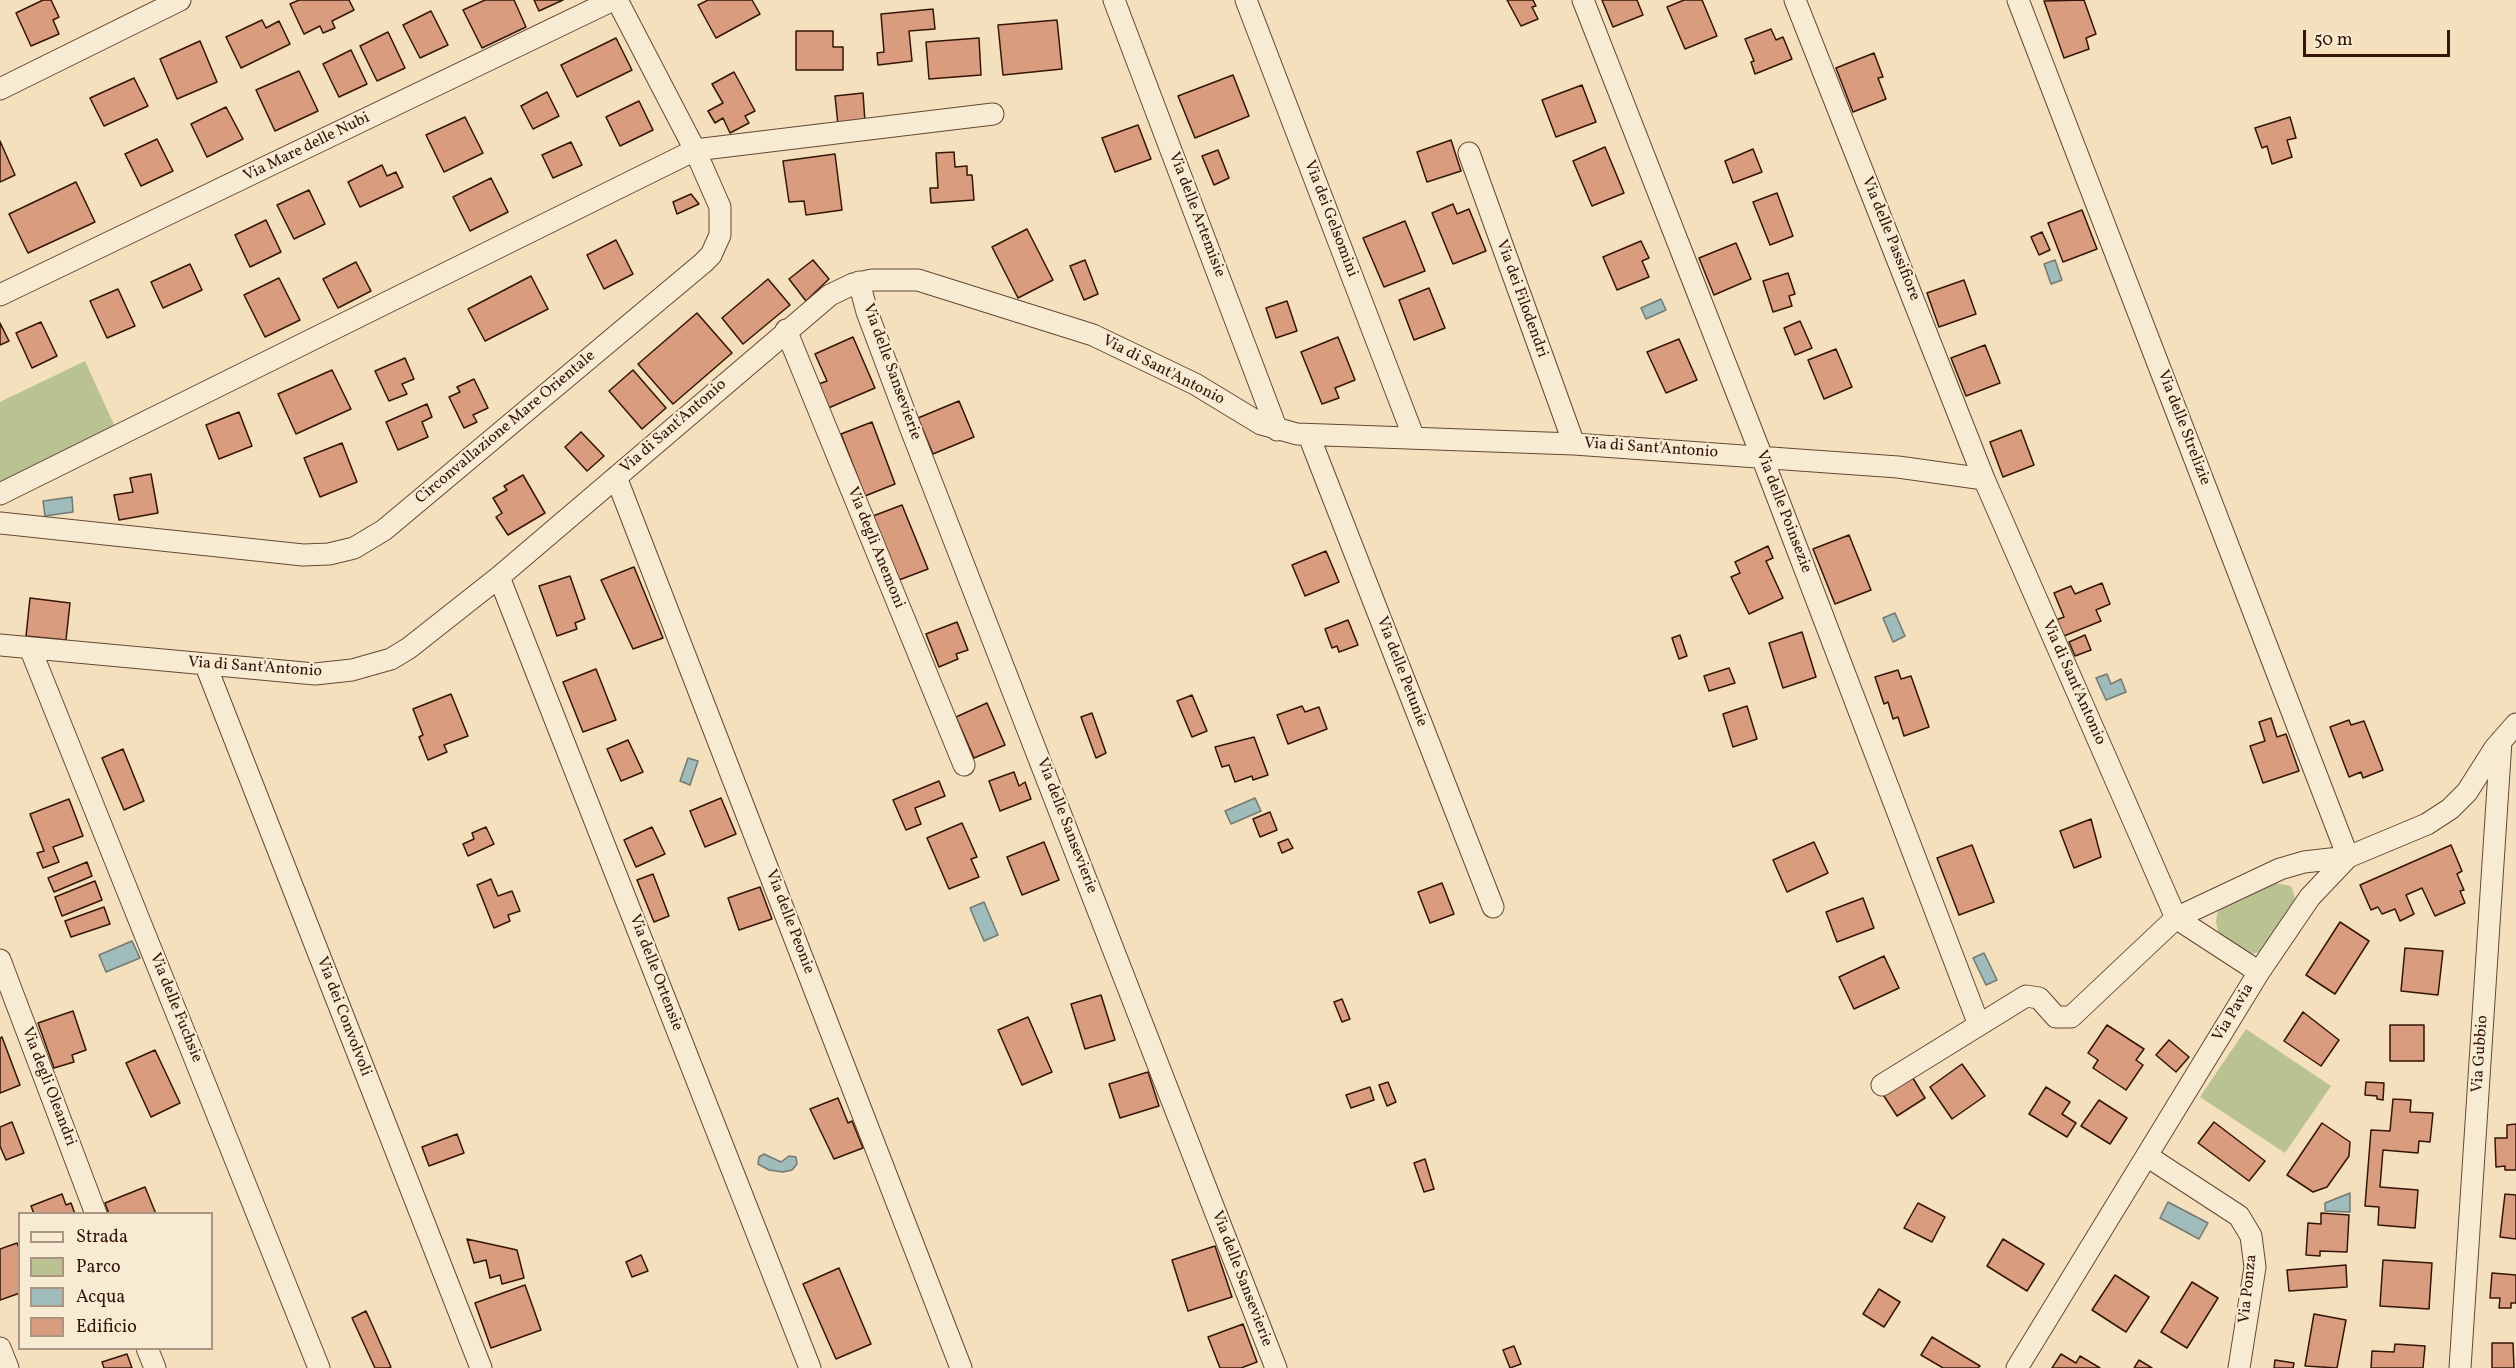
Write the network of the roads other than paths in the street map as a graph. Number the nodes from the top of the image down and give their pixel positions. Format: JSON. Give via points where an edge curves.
{"nodes":[{"id":1,"x":180,"y":0,"type":"edge"},
{"id":2,"x":615,"y":0,"type":"edge"},
{"id":3,"x":1114,"y":0,"type":"edge"},
{"id":4,"x":1246,"y":0,"type":"edge"},
{"id":5,"x":1583,"y":0,"type":"edge"},
{"id":6,"x":1795,"y":0,"type":"edge"},
{"id":7,"x":2018,"y":0,"type":"edge"},
{"id":8,"x":0,"y":89,"type":"edge"},
{"id":9,"x":993,"y":114,"type":"dead end"},
{"id":10,"x":695,"y":150,"type":"junction"},
{"id":11,"x":1469,"y":153,"type":"dead end"},
{"id":12,"x":860,"y":282,"type":"junction"},
{"id":13,"x":0,"y":295,"type":"edge"},
{"id":14,"x":786,"y":330,"type":"junction"},
{"id":15,"x":1277,"y":430,"type":"junction"},
{"id":16,"x":1309,"y":436,"type":"junction"},
{"id":17,"x":1414,"y":438,"type":"junction"},
{"id":18,"x":1574,"y":444,"type":"junction"},
{"id":19,"x":1762,"y":457,"type":"junction"},
{"id":20,"x":616,"y":477,"type":"junction"},
{"id":21,"x":1984,"y":479,"type":"junction"},
{"id":22,"x":0,"y":494,"type":"edge"},
{"id":23,"x":0,"y":523,"type":"edge"},
{"id":24,"x":499,"y":577,"type":"junction"},
{"id":25,"x":0,"y":645,"type":"edge"},
{"id":26,"x":30,"y":648,"type":"junction"},
{"id":27,"x":206,"y":666,"type":"junction"},
{"id":28,"x":2516,"y":724,"type":"edge"},
{"id":29,"x":2501,"y":740,"type":"junction"},
{"id":30,"x":964,"y":765,"type":"dead end"},
{"id":31,"x":2348,"y":857,"type":"junction"},
{"id":32,"x":1493,"y":907,"type":"dead end"},
{"id":33,"x":2176,"y":918,"type":"junction"},
{"id":34,"x":0,"y":960,"type":"edge"},
{"id":35,"x":2259,"y":972,"type":"junction"},
{"id":36,"x":1979,"y":1025,"type":"junction"},
{"id":37,"x":1882,"y":1085,"type":"dead end"},
{"id":38,"x":2147,"y":1156,"type":"junction"},
{"id":39,"x":95,"y":1212,"type":"edge"},
{"id":40,"x":0,"y":1348,"type":"edge"},
{"id":41,"x":148,"y":1350,"type":"edge"},
{"id":42,"x":8,"y":1368,"type":"edge"},
{"id":43,"x":155,"y":1368,"type":"edge"},
{"id":44,"x":319,"y":1368,"type":"edge"},
{"id":45,"x":480,"y":1368,"type":"edge"},
{"id":46,"x":810,"y":1368,"type":"edge"},
{"id":47,"x":961,"y":1368,"type":"edge"},
{"id":48,"x":1276,"y":1368,"type":"edge"},
{"id":49,"x":2017,"y":1368,"type":"edge"},
{"id":50,"x":2239,"y":1368,"type":"edge"},
{"id":51,"x":2460,"y":1368,"type":"edge"}],
"edges":[{"from":1,"to":8,"type":"street"},
{"from":2,"to":10,"type":"street","name":"Circonvallazione Mare Orientale"},
{"from":2,"to":13,"type":"street","name":"Via Mare delle Nubi"},
{"from":3,"to":15,"type":"street","name":"Via delle Artemisie"},
{"from":4,"to":17,"type":"street","name":"Via dei Gelsomini"},
{"from":5,"to":19,"type":"street","name":"Via delle Poinsezie"},
{"from":6,"to":21,"type":"street","name":"Via delle Passifiore"},
{"from":7,"to":31,"type":"street","name":"Via delle Strelizie"},
{"from":9,"to":10,"type":"street"},
{"from":10,"to":22,"type":"street"},
{"from":10,"to":23,"type":"street","name":"Circonvallazione Mare Orientale","via":[[721,213],[720,235],[711,255],[406,512],[362,544],[338,552],[303,555]]},
{"from":11,"to":18,"type":"street","name":"Via dei Filodendri"},
{"from":12,"to":14,"type":"street","name":"Via di Sant'Antonio","via":[[830,295]]},
{"from":12,"to":15,"type":"street","name":"Via di Sant'Antonio","via":[[890,278],[927,282],[1076,329],[1175,374]]},
{"from":12,"to":48,"type":"street","name":"Via delle Sansevierie","via":[[867,312],[912,432]]},
{"from":14,"to":20,"type":"street","name":"Via di Sant'Antonio"},
{"from":14,"to":30,"type":"street","name":"Via degli Anemoni"},
{"from":15,"to":16,"type":"street","name":"Via di Sant'Antonio"},
{"from":16,"to":17,"type":"street","name":"Via di Sant'Antonio"},
{"from":16,"to":32,"type":"street","name":"Via delle Petunie"},
{"from":17,"to":18,"type":"street","name":"Via di Sant'Antonio"},
{"from":18,"to":19,"type":"street","name":"Via di Sant'Antonio"},
{"from":19,"to":21,"type":"street","name":"Via di Sant'Antonio","via":[[1898,467]]},
{"from":19,"to":36,"type":"street","name":"Via delle Poinsezie"},
{"from":20,"to":24,"type":"street","name":"Via di Sant'Antonio"},
{"from":20,"to":47,"type":"street","name":"Via delle Peonie"},
{"from":21,"to":33,"type":"street","name":"Via di Sant'Antonio"},
{"from":24,"to":27,"type":"street","name":"Via di Sant'Antonio","via":[[410,648],[372,665],[315,674]]},
{"from":24,"to":46,"type":"street","name":"Via delle Ortensie"},
{"from":25,"to":26,"type":"street","name":"Via di Sant'Antonio"},
{"from":26,"to":27,"type":"street","name":"Via di Sant'Antonio"},
{"from":26,"to":44,"type":"street","name":"Via delle Fuchsie"},
{"from":27,"to":45,"type":"street","name":"Via dei Convolvoli"},
{"from":28,"to":29,"type":"street","name":"Via Pavia"},
{"from":29,"to":31,"type":"street","name":"Via Pavia","via":[[2472,786],[2443,814]]},
{"from":29,"to":51,"type":"street","name":"Via Gubbio"},
{"from":31,"to":33,"type":"street","via":[[2280,869]]},
{"from":31,"to":35,"type":"street","name":"Via Pavia","via":[[2310,897]]},
{"from":33,"to":35,"type":"street"},
{"from":33,"to":36,"type":"street","via":[[2071,1017],[2056,1017],[2043,1001],[2031,996]]},
{"from":34,"to":39,"type":"street","name":"Via degli Oleandri"},
{"from":35,"to":38,"type":"street","name":"Via Pavia"},
{"from":36,"to":37,"type":"street"},
{"from":38,"to":49,"type":"street","name":"Via Pavia"},
{"from":38,"to":50,"type":"street","name":"Via Ponza","via":[[2232,1211],[2251,1236],[2255,1267]]},
{"from":40,"to":42,"type":"street"},
{"from":41,"to":43,"type":"street"}]}
